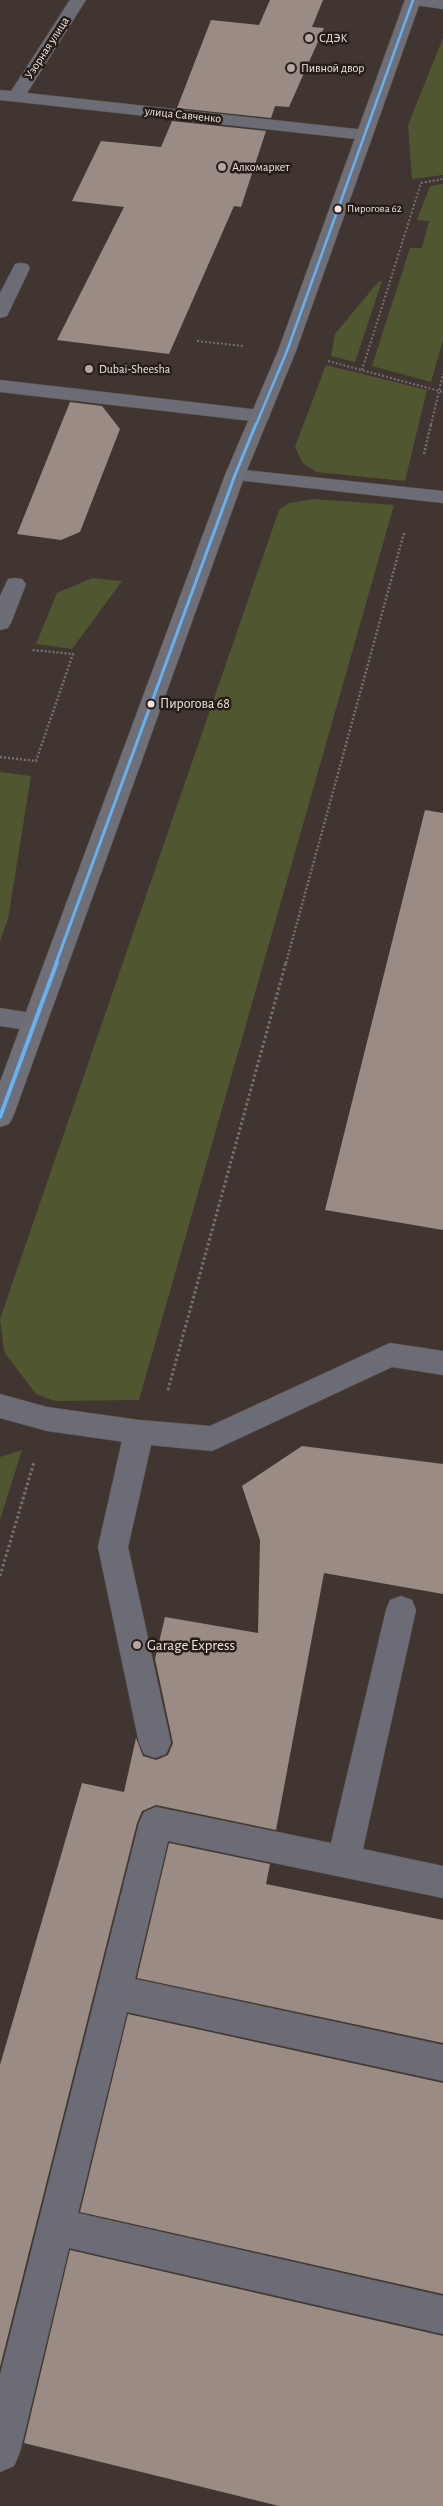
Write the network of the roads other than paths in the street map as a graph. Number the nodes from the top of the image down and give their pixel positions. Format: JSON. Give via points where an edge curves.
{"nodes":[{"id":1,"x":78,"y":0,"type":"edge"},
{"id":2,"x":413,"y":0,"type":"edge"},
{"id":3,"x":443,"y":4,"type":"edge"},
{"id":4,"x":8,"y":96,"type":"edge"},
{"id":5,"x":365,"y":135,"type":"junction"},
{"id":6,"x":21,"y":268,"type":"dead end"},
{"id":7,"x":0,"y":312,"type":"edge"},
{"id":8,"x":0,"y":386,"type":"edge"},
{"id":9,"x":260,"y":416,"type":"junction"},
{"id":10,"x":235,"y":475,"type":"junction"},
{"id":11,"x":443,"y":497,"type":"edge"},
{"id":12,"x":15,"y":584,"type":"dead end"},
{"id":13,"x":0,"y":623,"type":"edge"},
{"id":14,"x":0,"y":1017,"type":"edge"},
{"id":15,"x":34,"y":1022,"type":"junction"},
{"id":16,"x":0,"y":1117,"type":"edge"},
{"id":17,"x":443,"y":1363,"type":"edge"},
{"id":18,"x":0,"y":1406,"type":"edge"},
{"id":19,"x":148,"y":1433,"type":"junction"},
{"id":20,"x":401,"y":1610,"type":"dead end"},
{"id":21,"x":155,"y":1743,"type":"dead end"},
{"id":22,"x":343,"y":1862,"type":"junction"},
{"id":23,"x":443,"y":1882,"type":"edge"},
{"id":24,"x":114,"y":1992,"type":"junction"},
{"id":25,"x":443,"y":2063,"type":"edge"},
{"id":26,"x":56,"y":2226,"type":"junction"},
{"id":27,"x":443,"y":2315,"type":"edge"},
{"id":28,"x":0,"y":2452,"type":"edge"}],
"edges":[{"from":1,"to":4,"type":"street","name":"Узорная улица"},
{"from":2,"to":3,"type":"street"},
{"from":2,"to":5,"type":"main road"},
{"from":4,"to":5,"type":"street","name":"улица Савченко"},
{"from":5,"to":9,"type":"main road","via":[[287,351]]},
{"from":6,"to":7,"type":"street"},
{"from":8,"to":9,"type":"street"},
{"from":9,"to":10,"type":"main road"},
{"from":10,"to":11,"type":"street"},
{"from":10,"to":15,"type":"main road"},
{"from":12,"to":13,"type":"street"},
{"from":14,"to":15,"type":"street"},
{"from":15,"to":16,"type":"main road"},
{"from":17,"to":19,"type":"street","via":[[390,1355],[212,1439]]},
{"from":18,"to":19,"type":"street","via":[[47,1420]]},
{"from":19,"to":21,"type":"street","via":[[113,1548]]},
{"from":20,"to":22,"type":"street"},
{"from":22,"to":23,"type":"street"},
{"from":22,"to":24,"type":"street","via":[[156,1823]]},
{"from":24,"to":25,"type":"street"},
{"from":24,"to":26,"type":"street"},
{"from":26,"to":27,"type":"street"},
{"from":26,"to":28,"type":"street"}]}
